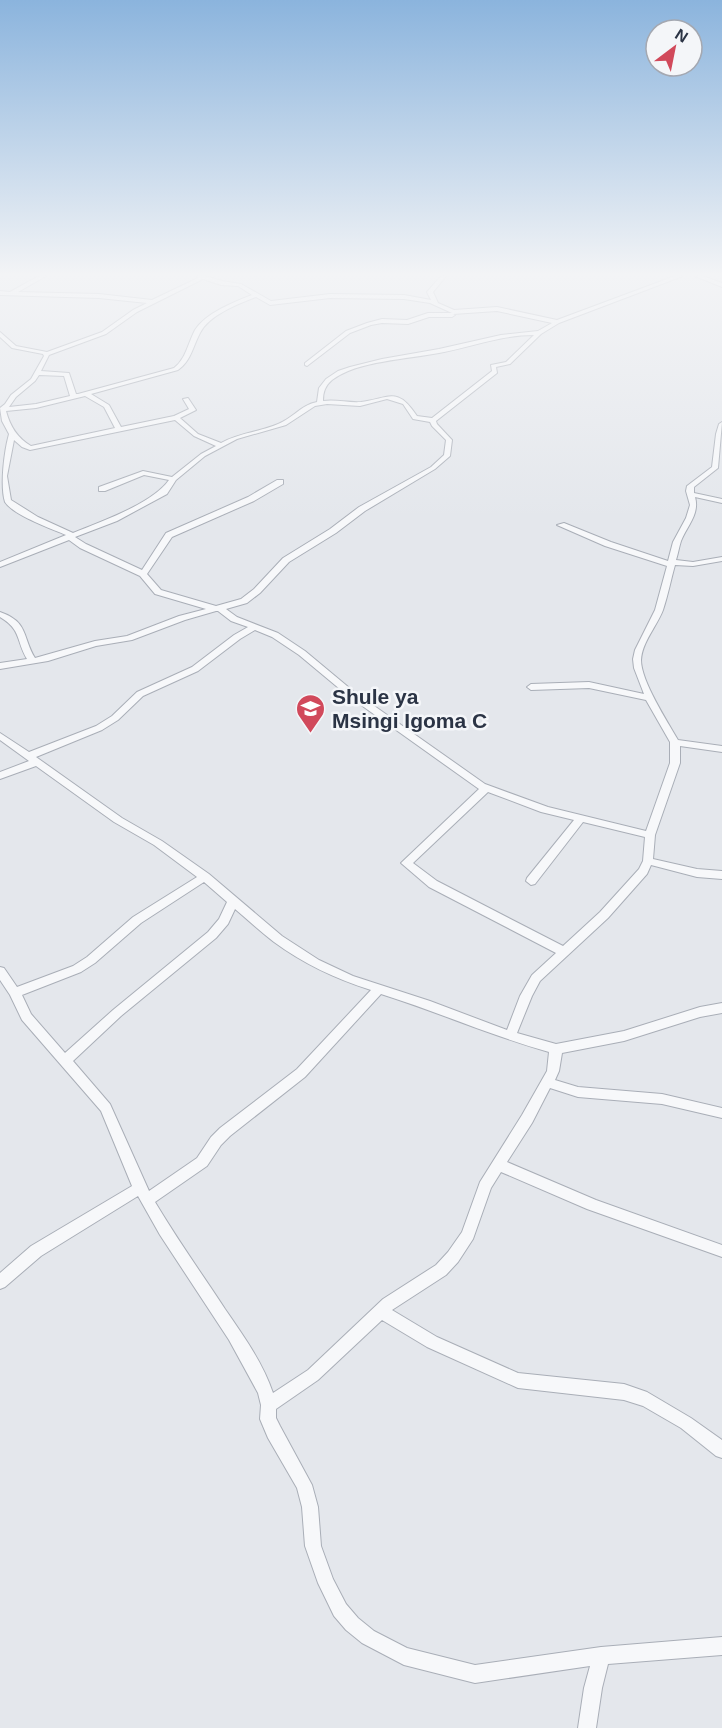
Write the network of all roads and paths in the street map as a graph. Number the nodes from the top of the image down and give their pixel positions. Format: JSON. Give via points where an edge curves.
{"nodes":[{"id":1,"x":46,"y":357,"type":"edge"},
{"id":2,"x":185,"y":357,"type":"edge"},
{"id":3,"x":316,"y":357,"type":"edge"},
{"id":4,"x":413,"y":357,"type":"edge"},
{"id":5,"x":515,"y":357,"type":"edge"},
{"id":6,"x":307,"y":364,"type":"dead end"},
{"id":7,"x":37,"y":373,"type":"junction"},
{"id":8,"x":88,"y":395,"type":"junction"},
{"id":9,"x":78,"y":396,"type":"junction"},
{"id":10,"x":186,"y":399,"type":"dead end"},
{"id":11,"x":320,"y":402,"type":"junction"},
{"id":12,"x":1,"y":410,"type":"edge"},
{"id":13,"x":176,"y":418,"type":"junction"},
{"id":14,"x":433,"y":420,"type":"junction"},
{"id":15,"x":722,"y":424,"type":"edge"},
{"id":16,"x":119,"y":429,"type":"junction"},
{"id":17,"x":11,"y":438,"type":"junction"},
{"id":18,"x":721,"y":441,"type":"edge"},
{"id":19,"x":220,"y":445,"type":"junction"},
{"id":20,"x":0,"y":447,"type":"edge"},
{"id":21,"x":2,"y":474,"type":"edge"},
{"id":22,"x":173,"y":479,"type":"junction"},
{"id":23,"x":280,"y":482,"type":"dead end"},
{"id":24,"x":102,"y":489,"type":"dead end"},
{"id":25,"x":691,"y":494,"type":"junction"},
{"id":26,"x":722,"y":501,"type":"edge"},
{"id":27,"x":561,"y":525,"type":"dead end"},
{"id":28,"x":71,"y":536,"type":"junction"},
{"id":29,"x":722,"y":559,"type":"edge"},
{"id":30,"x":671,"y":563,"type":"junction"},
{"id":31,"x":0,"y":565,"type":"edge"},
{"id":32,"x":143,"y":574,"type":"junction"},
{"id":33,"x":219,"y":609,"type":"junction"},
{"id":34,"x":0,"y":614,"type":"edge"},
{"id":35,"x":255,"y":627,"type":"junction"},
{"id":36,"x":33,"y":661,"type":"junction"},
{"id":37,"x":0,"y":666,"type":"edge"},
{"id":38,"x":531,"y":687,"type":"dead end"},
{"id":39,"x":650,"y":698,"type":"junction"},
{"id":40,"x":0,"y":736,"type":"edge"},
{"id":41,"x":675,"y":742,"type":"junction"},
{"id":42,"x":722,"y":749,"type":"edge"},
{"id":43,"x":33,"y":759,"type":"junction"},
{"id":44,"x":0,"y":776,"type":"edge"},
{"id":45,"x":486,"y":788,"type":"junction"},
{"id":46,"x":580,"y":819,"type":"junction"},
{"id":47,"x":650,"y":835,"type":"junction"},
{"id":48,"x":648,"y":861,"type":"junction"},
{"id":49,"x":722,"y":875,"type":"edge"},
{"id":50,"x":205,"y":878,"type":"junction"},
{"id":51,"x":531,"y":881,"type":"dead end"},
{"id":52,"x":233,"y":901,"type":"junction"},
{"id":53,"x":565,"y":952,"type":"junction"},
{"id":54,"x":0,"y":971,"type":"edge"},
{"id":55,"x":379,"y":989,"type":"junction"},
{"id":56,"x":15,"y":993,"type":"junction"},
{"id":57,"x":722,"y":1008,"type":"edge"},
{"id":58,"x":510,"y":1036,"type":"junction"},
{"id":59,"x":556,"y":1049,"type":"junction"},
{"id":60,"x":65,"y":1061,"type":"junction"},
{"id":61,"x":546,"y":1082,"type":"junction"},
{"id":62,"x":722,"y":1113,"type":"edge"},
{"id":63,"x":498,"y":1164,"type":"junction"},
{"id":64,"x":144,"y":1194,"type":"junction"},
{"id":65,"x":722,"y":1251,"type":"edge"},
{"id":66,"x":0,"y":1282,"type":"edge"},
{"id":67,"x":380,"y":1311,"type":"junction"},
{"id":68,"x":269,"y":1405,"type":"junction"},
{"id":69,"x":722,"y":1450,"type":"edge"},
{"id":70,"x":722,"y":1646,"type":"edge"},
{"id":71,"x":602,"y":1656,"type":"junction"},
{"id":72,"x":587,"y":1728,"type":"edge"}],
"edges":[{"from":1,"to":7,"type":"street"},
{"from":2,"to":8,"type":"street","via":[[179,368]]},
{"from":3,"to":6,"type":"street"},
{"from":4,"to":11,"type":"street","via":[[354,369],[328,381],[320,393]]},
{"from":5,"to":14,"type":"street","via":[[508,363],[493,366],[495,372]]},
{"from":7,"to":9,"type":"street","via":[[68,374],[73,395]]},
{"from":7,"to":12,"type":"street"},
{"from":8,"to":9,"type":"street"},
{"from":8,"to":16,"type":"street","via":[[111,410]]},
{"from":9,"to":12,"type":"street"},
{"from":10,"to":13,"type":"street","via":[[193,410]]},
{"from":11,"to":14,"type":"street","via":[[360,404],[391,398],[405,403],[415,418]]},
{"from":11,"to":19,"type":"street","via":[[284,424]]},
{"from":12,"to":17,"type":"street"},
{"from":13,"to":16,"type":"street"},
{"from":13,"to":19,"type":"street","via":[[196,435]]},
{"from":14,"to":33,"type":"street","via":[[449,440],[447,456],[438,464],[297,552],[250,597]]},
{"from":15,"to":18,"type":"street","via":[[718,434]]},
{"from":16,"to":17,"type":"street","via":[[30,448]]},
{"from":17,"to":20,"type":"street"},
{"from":17,"to":21,"type":"street"},
{"from":18,"to":25,"type":"street","via":[[716,468],[694,482]]},
{"from":19,"to":22,"type":"street"},
{"from":21,"to":28,"type":"street","via":[[10,504]]},
{"from":22,"to":24,"type":"street","via":[[143,473]]},
{"from":22,"to":28,"type":"street","via":[[164,492],[114,519]]},
{"from":23,"to":32,"type":"street","via":[[170,535]]},
{"from":25,"to":26,"type":"street"},
{"from":25,"to":30,"type":"street","via":[[692,512]]},
{"from":27,"to":30,"type":"street"},
{"from":28,"to":31,"type":"street"},
{"from":28,"to":32,"type":"street","via":[[82,546]]},
{"from":29,"to":30,"type":"street"},
{"from":30,"to":39,"type":"street","via":[[659,610],[637,659]]},
{"from":32,"to":33,"type":"street","via":[[158,592]]},
{"from":33,"to":35,"type":"street"},
{"from":33,"to":36,"type":"street","via":[[129,638]]},
{"from":34,"to":36,"type":"street","via":[[21,629],[24,646]]},
{"from":35,"to":43,"type":"street","via":[[195,669],[140,694],[99,728]]},
{"from":35,"to":45,"type":"street","via":[[302,653],[350,693]]},
{"from":36,"to":37,"type":"street"},
{"from":38,"to":39,"type":"street","via":[[590,685]]},
{"from":39,"to":41,"type":"street"},
{"from":40,"to":43,"type":"street"},
{"from":41,"to":42,"type":"street"},
{"from":41,"to":47,"type":"street","via":[[675,763]]},
{"from":43,"to":44,"type":"street"},
{"from":43,"to":50,"type":"street"},
{"from":45,"to":46,"type":"street"},
{"from":45,"to":53,"type":"street","via":[[406,863],[433,884]]},
{"from":46,"to":47,"type":"street"},
{"from":46,"to":51,"type":"street"},
{"from":47,"to":48,"type":"street"},
{"from":48,"to":49,"type":"street"},
{"from":48,"to":53,"type":"street","via":[[604,915]]},
{"from":50,"to":52,"type":"street"},
{"from":50,"to":56,"type":"street","via":[[137,920],[77,969]]},
{"from":52,"to":55,"type":"street","via":[[278,939],[315,963]]},
{"from":52,"to":60,"type":"street","via":[[212,935]]},
{"from":53,"to":58,"type":"street","via":[[536,978]]},
{"from":54,"to":56,"type":"street"},
{"from":55,"to":58,"type":"street"},
{"from":55,"to":64,"type":"street","via":[[302,1073],[225,1132],[202,1162]]},
{"from":56,"to":60,"type":"street","via":[[26,1017]]},
{"from":57,"to":59,"type":"street","via":[[624,1036]]},
{"from":58,"to":59,"type":"street"},
{"from":59,"to":61,"type":"street","via":[[553,1071]]},
{"from":60,"to":64,"type":"street","via":[[106,1108]]},
{"from":61,"to":62,"type":"street","via":[[578,1092],[662,1099]]},
{"from":61,"to":63,"type":"street"},
{"from":63,"to":65,"type":"street","via":[[592,1205]]},
{"from":63,"to":67,"type":"street","via":[[485,1186],[468,1235],[453,1257],[441,1270]]},
{"from":64,"to":66,"type":"street","via":[[36,1251]]},
{"from":64,"to":68,"type":"street","via":[[234,1335]]},
{"from":67,"to":68,"type":"street","via":[[313,1375]]},
{"from":67,"to":69,"type":"street","via":[[432,1342],[518,1380],[624,1392],[647,1400]]},
{"from":68,"to":71,"type":"street","via":[[268,1419],[304,1485],[313,1546],[326,1583],[340,1610],[368,1637],[404,1656],[475,1674]]},
{"from":70,"to":71,"type":"street"},
{"from":71,"to":72,"type":"street"}]}
